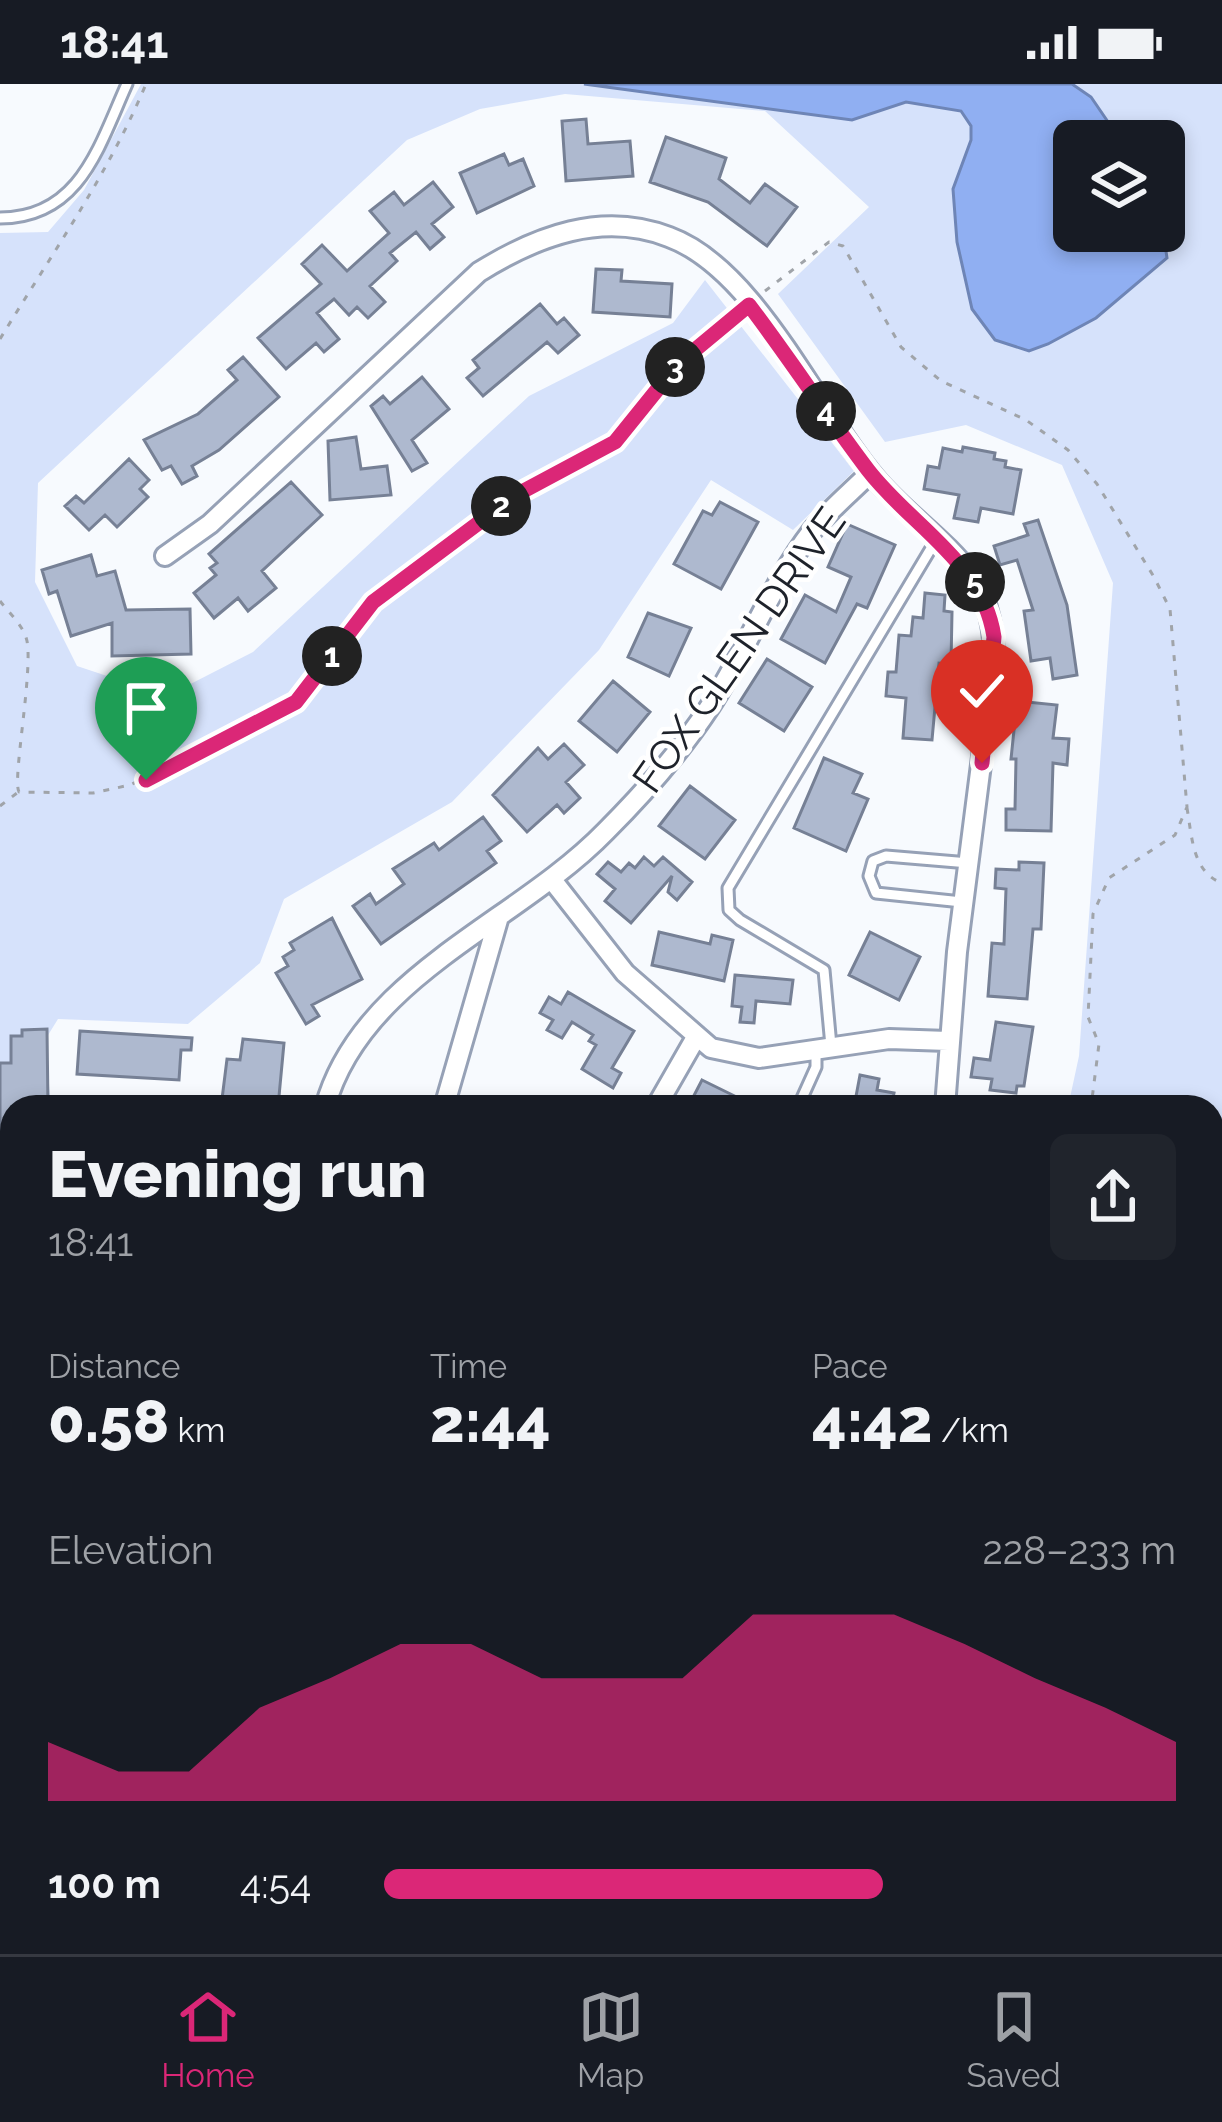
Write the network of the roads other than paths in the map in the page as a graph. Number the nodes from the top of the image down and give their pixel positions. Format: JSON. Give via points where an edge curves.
{"nodes":[{"id":1,"x":127,"y":84,"type":"edge"},
{"id":2,"x":0,"y":218,"type":"edge"},
{"id":3,"x":871,"y":473,"type":"junction"},
{"id":4,"x":936,"y":540,"type":"junction"},
{"id":5,"x":165,"y":556,"type":"dead end"},
{"id":6,"x":969,"y":863,"type":"junction"},
{"id":7,"x":553,"y":881,"type":"junction"},
{"id":8,"x":964,"y":902,"type":"junction"},
{"id":9,"x":498,"y":920,"type":"junction"},
{"id":10,"x":695,"y":1039,"type":"junction"},
{"id":11,"x":948,"y":1041,"type":"junction"},
{"id":12,"x":823,"y":1048,"type":"junction"},
{"id":13,"x":330,"y":1095,"type":"edge"},
{"id":14,"x":447,"y":1095,"type":"edge"},
{"id":15,"x":663,"y":1095,"type":"edge"},
{"id":16,"x":803,"y":1095,"type":"edge"},
{"id":17,"x":946,"y":1095,"type":"edge"}],
"edges":[{"from":1,"to":2,"type":"lane","via":[[72,192],[38,214]]},
{"from":3,"to":4,"type":"street"},
{"from":3,"to":5,"type":"street","via":[[749,305],[695,248],[642,228],[595,225],[534,242],[478,272],[210,524]]},
{"from":3,"to":7,"type":"street","name":"FOX GLEN DRIVE","via":[[812,531],[693,731]]},
{"from":4,"to":6,"type":"street","via":[[973,578],[994,637]]},
{"from":4,"to":12,"type":"lane","via":[[728,888],[740,920],[824,970]]},
{"from":6,"to":8,"type":"street"},
{"from":6,"to":8,"type":"lane","via":[[886,856],[873,861],[868,876],[876,893]]},
{"from":7,"to":9,"type":"street","name":"FOX GLEN DRIVE"},
{"from":7,"to":10,"type":"street","via":[[625,973]]},
{"from":8,"to":11,"type":"street"},
{"from":9,"to":13,"type":"street","name":"FOX GLEN DRIVE","via":[[426,973],[349,1046]]},
{"from":9,"to":14,"type":"street"},
{"from":10,"to":12,"type":"street","via":[[758,1058]]},
{"from":10,"to":15,"type":"street"},
{"from":11,"to":12,"type":"street"},
{"from":11,"to":17,"type":"street"},
{"from":12,"to":16,"type":"lane"}]}
